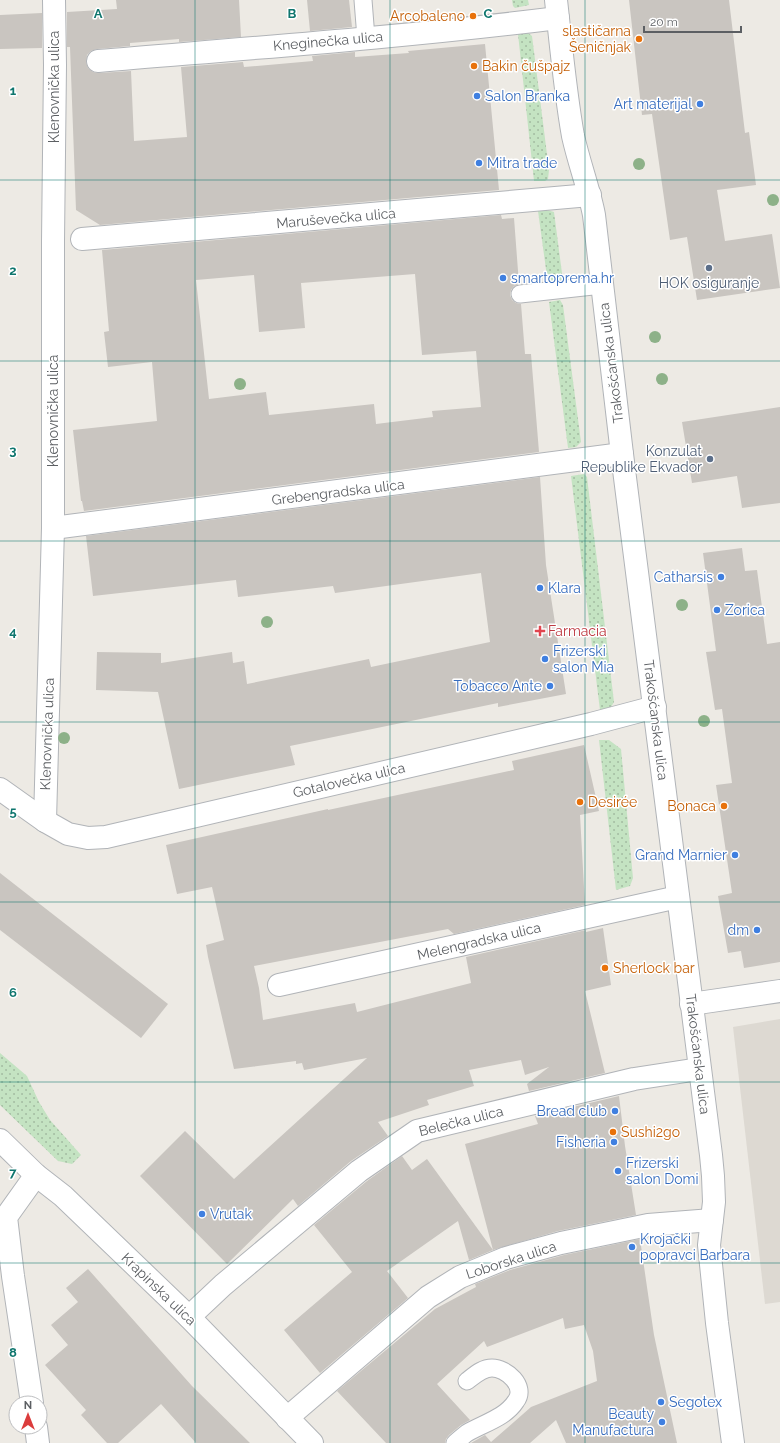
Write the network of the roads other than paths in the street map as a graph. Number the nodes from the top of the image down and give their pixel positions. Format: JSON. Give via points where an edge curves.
{"nodes":[{"id":1,"x":54,"y":0,"type":"edge"},
{"id":2,"x":363,"y":0,"type":"edge"},
{"id":3,"x":557,"y":9,"type":"edge"},
{"id":4,"x":366,"y":38,"type":"junction"},
{"id":5,"x":98,"y":61,"type":"dead end"},
{"id":6,"x":590,"y":195,"type":"junction"},
{"id":7,"x":82,"y":239,"type":"dead end"},
{"id":8,"x":602,"y":285,"type":"junction"},
{"id":9,"x":520,"y":294,"type":"dead end"},
{"id":10,"x":622,"y":454,"type":"junction"},
{"id":11,"x":53,"y":528,"type":"junction"},
{"id":12,"x":654,"y":707,"type":"junction"},
{"id":13,"x":0,"y":788,"type":"edge"},
{"id":14,"x":45,"y":821,"type":"junction"},
{"id":15,"x":678,"y":897,"type":"junction"},
{"id":16,"x":279,"y":985,"type":"dead end"},
{"id":17,"x":780,"y":991,"type":"edge"},
{"id":18,"x":691,"y":1004,"type":"junction"},
{"id":19,"x":699,"y":1069,"type":"junction"},
{"id":20,"x":0,"y":1140,"type":"edge"},
{"id":21,"x":36,"y":1174,"type":"junction"},
{"id":22,"x":712,"y":1220,"type":"junction"},
{"id":23,"x":6,"y":1277,"type":"edge"},
{"id":24,"x":189,"y":1317,"type":"junction"},
{"id":25,"x":467,"y":1380,"type":"dead end"},
{"id":26,"x":30,"y":1395,"type":"edge"},
{"id":27,"x":287,"y":1418,"type":"junction"},
{"id":28,"x":312,"y":1443,"type":"edge"},
{"id":29,"x":455,"y":1443,"type":"edge"},
{"id":30,"x":733,"y":1443,"type":"edge"}],
"edges":[{"from":1,"to":11,"type":"street","name":"Klenovnička ulica"},
{"from":2,"to":4,"type":"lane"},
{"from":3,"to":4,"type":"street","name":"Kneginečka ulica","via":[[507,24]]},
{"from":3,"to":6,"type":"street","name":"Trakošćanska ulica","via":[[573,135]]},
{"from":4,"to":5,"type":"street","name":"Kneginečka ulica"},
{"from":6,"to":7,"type":"street","name":"Maruševečka ulica"},
{"from":6,"to":8,"type":"street","name":"Trakošćanska ulica"},
{"from":8,"to":9,"type":"lane"},
{"from":8,"to":10,"type":"street","name":"Trakošćanska ulica"},
{"from":10,"to":11,"type":"street","name":"Grebengradska ulica"},
{"from":10,"to":12,"type":"street","name":"Trakošćanska ulica"},
{"from":11,"to":14,"type":"street","name":"Klenovnička ulica"},
{"from":12,"to":14,"type":"street","name":"Gotalovečka ulica","via":[[106,837],[88,838],[68,834]]},
{"from":12,"to":15,"type":"street","name":"Trakošćanska ulica"},
{"from":13,"to":14,"type":"street","name":"Gotalovečka ulica"},
{"from":15,"to":16,"type":"street","name":"Melengradska ulica"},
{"from":15,"to":18,"type":"street","name":"Trakošćanska ulica"},
{"from":17,"to":18,"type":"street"},
{"from":18,"to":19,"type":"street","name":"Trakošćanska ulica"},
{"from":19,"to":22,"type":"street","name":"Trakošćanska ulica","via":[[713,1176]]},
{"from":19,"to":24,"type":"street","name":"Belečka ulica","via":[[634,1079],[417,1131],[359,1171],[223,1285]]},
{"from":20,"to":21,"type":"street","name":"Krapinska ulica"},
{"from":21,"to":23,"type":"street","via":[[6,1217]]},
{"from":21,"to":24,"type":"street","name":"Krapinska ulica","via":[[63,1196]]},
{"from":22,"to":27,"type":"street","name":"Loborska ulica","via":[[648,1225],[561,1243],[506,1258],[460,1277],[428,1297]]},
{"from":22,"to":30,"type":"street","name":"Trakošćanska ulica","via":[[709,1245]]},
{"from":23,"to":26,"type":"street"},
{"from":24,"to":27,"type":"street","name":"Krapinska ulica"},
{"from":25,"to":29,"type":"lane","via":[[480,1371],[491,1368],[502,1370],[514,1377],[519,1390],[518,1400],[507,1412]]},
{"from":27,"to":28,"type":"street","name":"Krapinska ulica"}]}
